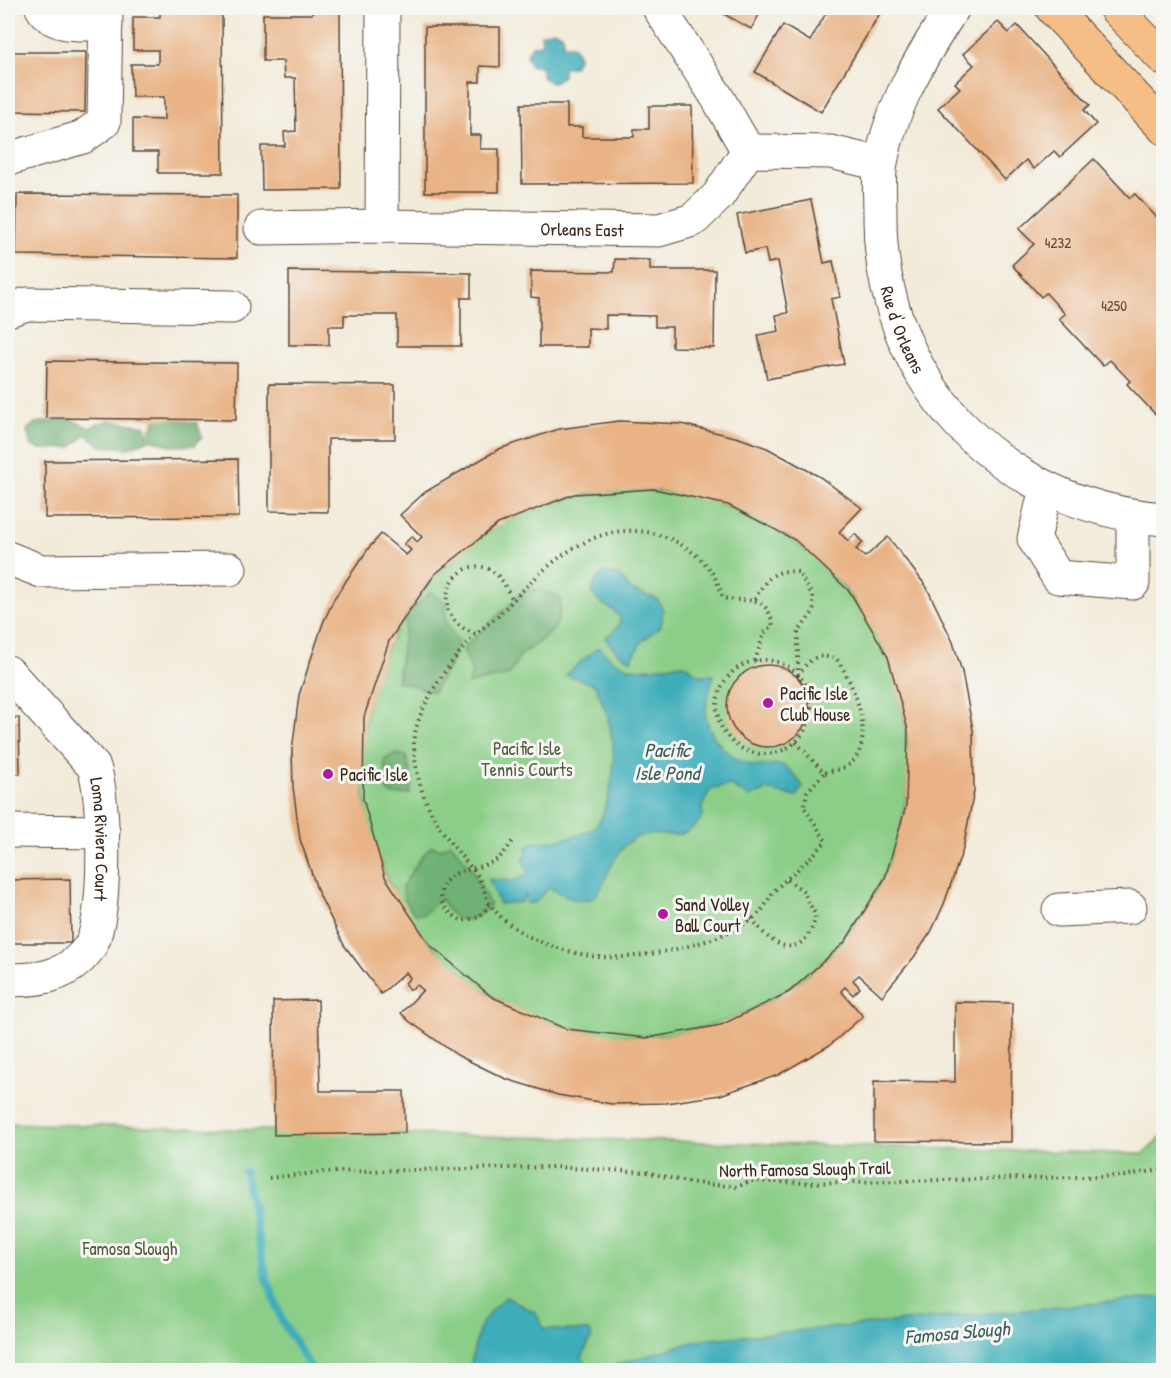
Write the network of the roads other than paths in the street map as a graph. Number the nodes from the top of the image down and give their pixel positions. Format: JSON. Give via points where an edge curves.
{"nodes":[{"id":1,"x":42,"y":8,"type":"edge"},
{"id":2,"x":383,"y":8,"type":"edge"},
{"id":3,"x":659,"y":8,"type":"edge"},
{"id":4,"x":953,"y":8,"type":"edge"},
{"id":5,"x":1052,"y":8,"type":"edge"},
{"id":6,"x":1115,"y":8,"type":"edge"},
{"id":7,"x":106,"y":16,"type":"edge"},
{"id":8,"x":1160,"y":47,"type":"edge"},
{"id":9,"x":1164,"y":128,"type":"edge"},
{"id":10,"x":748,"y":151,"type":"junction"},
{"id":11,"x":8,"y":159,"type":"edge"},
{"id":12,"x":880,"y":164,"type":"junction"},
{"id":13,"x":382,"y":226,"type":"junction"},
{"id":14,"x":261,"y":228,"type":"dead end"},
{"id":15,"x":232,"y":307,"type":"dead end"},
{"id":16,"x":8,"y":310,"type":"edge"},
{"id":17,"x":1046,"y":488,"type":"junction"},
{"id":18,"x":1148,"y":518,"type":"edge"},
{"id":19,"x":8,"y":558,"type":"edge"},
{"id":20,"x":230,"y":569,"type":"dead end"},
{"id":21,"x":8,"y":672,"type":"edge"},
{"id":22,"x":8,"y":831,"type":"edge"},
{"id":23,"x":103,"y":832,"type":"junction"},
{"id":24,"x":1130,"y":907,"type":"dead end"},
{"id":25,"x":1059,"y":910,"type":"dead end"},
{"id":26,"x":8,"y":980,"type":"edge"}],
"edges":[{"from":1,"to":7,"type":"street","via":[[46,15],[60,22]]},
{"from":2,"to":13,"type":"street"},
{"from":3,"to":10,"type":"street"},
{"from":4,"to":12,"type":"street","name":"Rue d' Orleans","via":[[917,64],[890,128]]},
{"from":5,"to":9,"type":"main road"},
{"from":6,"to":8,"type":"main road"},
{"from":7,"to":11,"type":"street","via":[[104,122],[83,137]]},
{"from":10,"to":12,"type":"street","via":[[831,152]]},
{"from":10,"to":13,"type":"street","name":"Orleans East","via":[[718,196],[693,220],[659,230]]},
{"from":12,"to":17,"type":"street","name":"Rue d' Orleans","via":[[879,249],[898,328],[916,368],[965,430],[991,454]]},
{"from":13,"to":14,"type":"street","name":"Orleans East"},
{"from":15,"to":16,"type":"street","via":[[27,304]]},
{"from":17,"to":18,"type":"street","name":"Rue d' Orleans","via":[[1086,505]]},
{"from":17,"to":18,"type":"street","via":[[1034,539],[1058,577],[1133,583]]},
{"from":19,"to":20,"type":"street","via":[[41,571]]},
{"from":21,"to":23,"type":"street","name":"Loma Riviera Court","via":[[94,767],[100,783]]},
{"from":22,"to":23,"type":"street"},
{"from":23,"to":26,"type":"street","name":"Loma Riviera Court","via":[[98,924],[90,947],[72,966],[42,980]]},
{"from":24,"to":25,"type":"street"}]}
